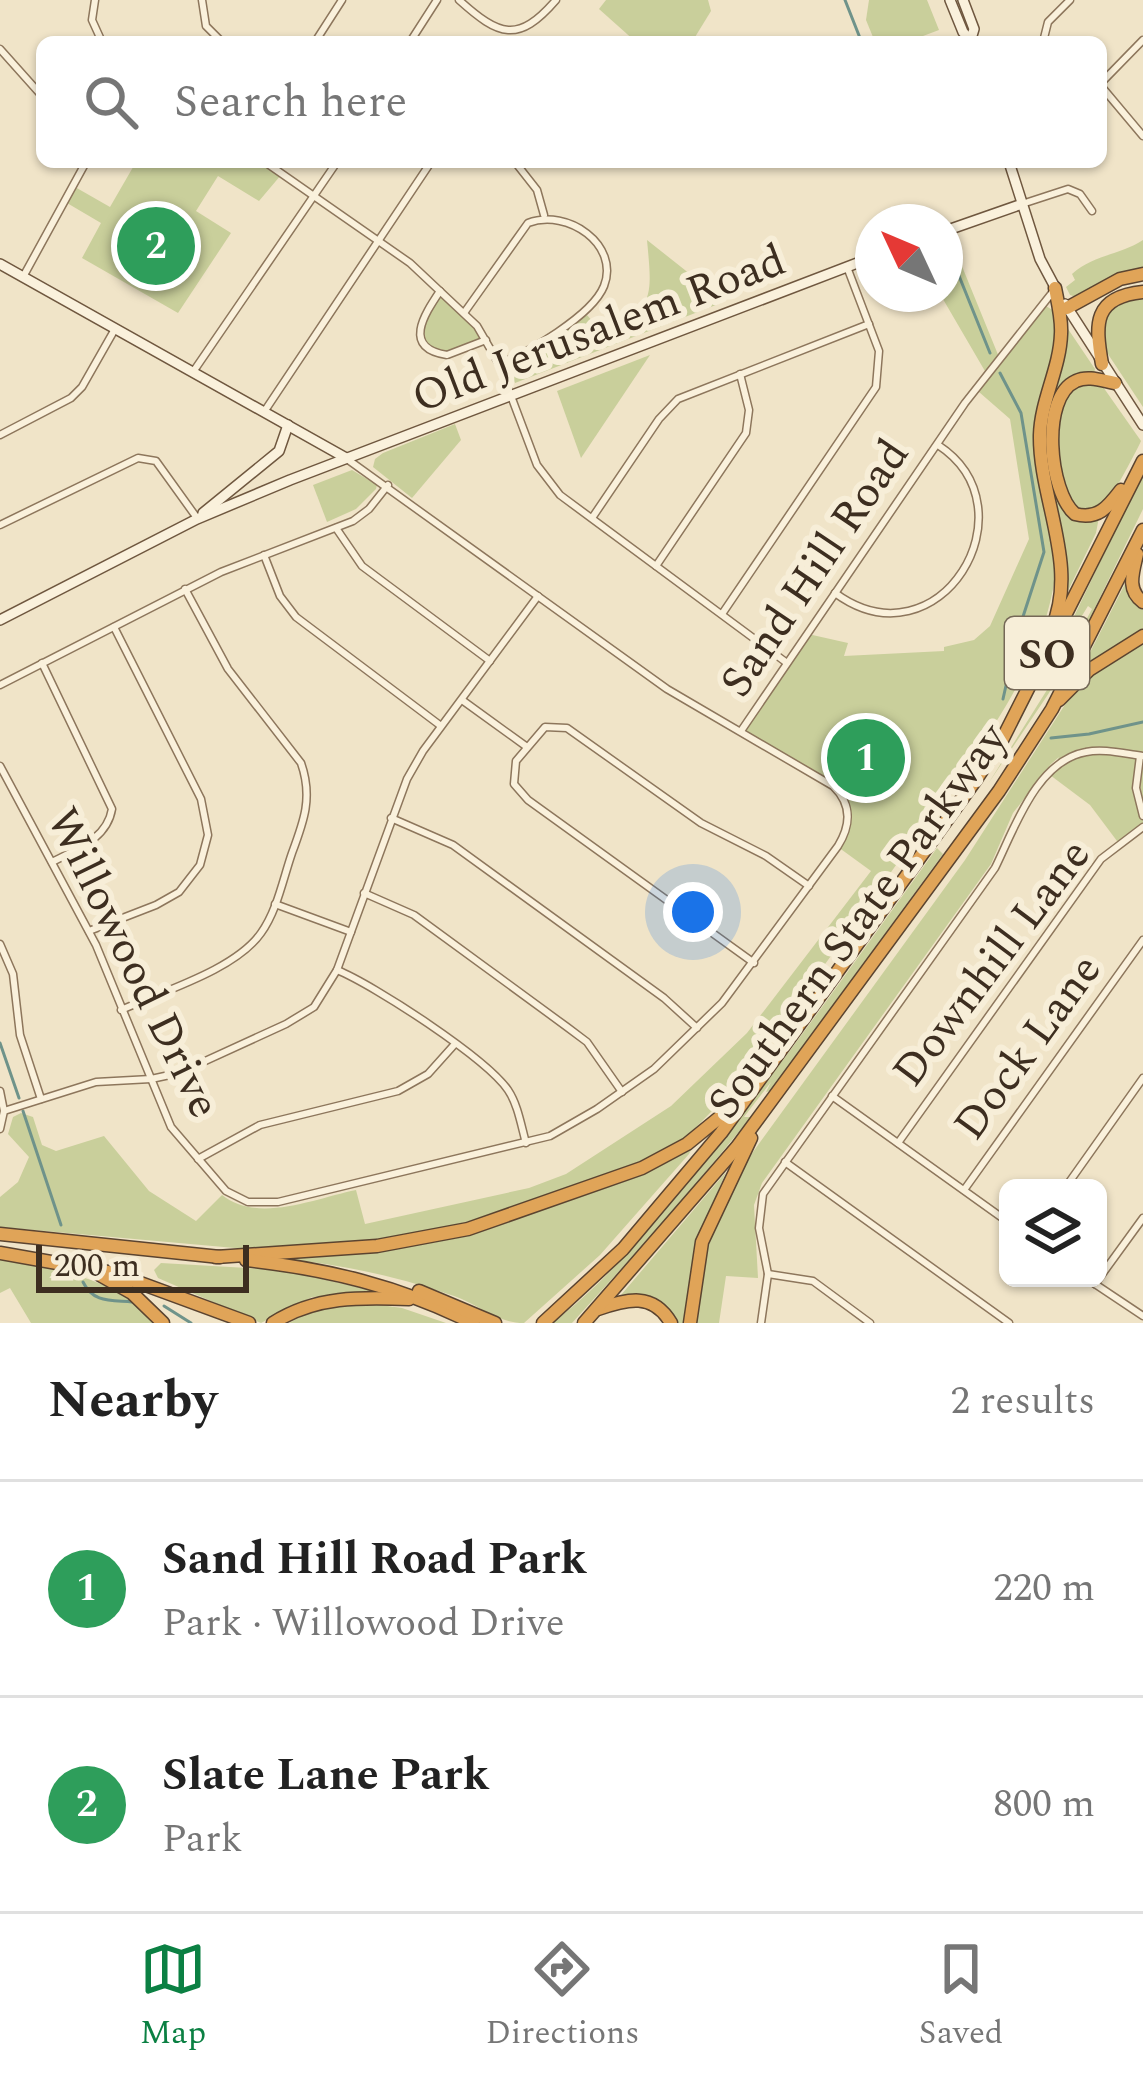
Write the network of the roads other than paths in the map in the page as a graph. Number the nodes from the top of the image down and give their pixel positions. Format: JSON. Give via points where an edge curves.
{"nodes":[{"id":1,"x":95,"y":0,"type":"edge"},
{"id":2,"x":202,"y":0,"type":"edge"},
{"id":3,"x":342,"y":0,"type":"edge"},
{"id":4,"x":437,"y":0,"type":"edge"},
{"id":5,"x":459,"y":0,"type":"edge"},
{"id":6,"x":556,"y":0,"type":"edge"},
{"id":7,"x":950,"y":0,"type":"edge"},
{"id":8,"x":963,"y":0,"type":"edge"},
{"id":9,"x":1070,"y":0,"type":"edge"},
{"id":10,"x":99,"y":36,"type":"edge"},
{"id":11,"x":216,"y":36,"type":"edge"},
{"id":12,"x":319,"y":36,"type":"edge"},
{"id":13,"x":414,"y":36,"type":"edge"},
{"id":14,"x":968,"y":36,"type":"edge"},
{"id":15,"x":973,"y":36,"type":"edge"},
{"id":16,"x":1044,"y":36,"type":"edge"},
{"id":17,"x":1143,"y":40,"type":"edge"},
{"id":18,"x":0,"y":49,"type":"edge"},
{"id":19,"x":1107,"y":79,"type":"edge"},
{"id":20,"x":36,"y":89,"type":"edge"},
{"id":21,"x":1107,"y":92,"type":"edge"},
{"id":22,"x":1143,"y":136,"type":"edge"},
{"id":23,"x":83,"y":168,"type":"edge"},
{"id":24,"x":273,"y":168,"type":"edge"},
{"id":25,"x":333,"y":168,"type":"edge"},
{"id":26,"x":427,"y":168,"type":"edge"},
{"id":27,"x":520,"y":168,"type":"edge"},
{"id":28,"x":1011,"y":168,"type":"edge"},
{"id":29,"x":315,"y":198,"type":"junction"},
{"id":30,"x":1022,"y":204,"type":"junction"},
{"id":31,"x":1092,"y":211,"type":"dead end"},
{"id":32,"x":544,"y":217,"type":"junction"},
{"id":33,"x":963,"y":225,"type":"edge"},
{"id":34,"x":379,"y":241,"type":"junction"},
{"id":35,"x":0,"y":264,"type":"edge"},
{"id":36,"x":855,"y":264,"type":"edge"},
{"id":37,"x":847,"y":267,"type":"junction"},
{"id":38,"x":1143,"y":274,"type":"edge"},
{"id":39,"x":23,"y":277,"type":"junction"},
{"id":40,"x":1055,"y":288,"type":"junction"},
{"id":41,"x":440,"y":291,"type":"junction"},
{"id":42,"x":1143,"y":292,"type":"edge"},
{"id":43,"x":1067,"y":308,"type":"junction"},
{"id":44,"x":464,"y":314,"type":"junction"},
{"id":45,"x":868,"y":324,"type":"junction"},
{"id":46,"x":115,"y":329,"type":"junction"},
{"id":47,"x":487,"y":340,"type":"junction"},
{"id":48,"x":499,"y":364,"type":"junction"},
{"id":49,"x":1102,"y":364,"type":"junction"},
{"id":50,"x":193,"y":372,"type":"junction"},
{"id":51,"x":740,"y":374,"type":"junction"},
{"id":52,"x":1115,"y":383,"type":"junction"},
{"id":53,"x":510,"y":395,"type":"junction"},
{"id":54,"x":264,"y":412,"type":"junction"},
{"id":55,"x":288,"y":425,"type":"junction"},
{"id":56,"x":1143,"y":425,"type":"edge"},
{"id":57,"x":0,"y":435,"type":"edge"},
{"id":58,"x":938,"y":445,"type":"junction"},
{"id":59,"x":346,"y":458,"type":"junction"},
{"id":60,"x":1143,"y":460,"type":"edge"},
{"id":61,"x":388,"y":485,"type":"junction"},
{"id":62,"x":592,"y":518,"type":"junction"},
{"id":63,"x":197,"y":519,"type":"junction"},
{"id":64,"x":0,"y":525,"type":"edge"},
{"id":65,"x":336,"y":528,"type":"junction"},
{"id":66,"x":1143,"y":534,"type":"edge"},
{"id":67,"x":264,"y":555,"type":"junction"},
{"id":68,"x":656,"y":566,"type":"junction"},
{"id":69,"x":185,"y":590,"type":"junction"},
{"id":70,"x":835,"y":593,"type":"junction"},
{"id":71,"x":538,"y":596,"type":"junction"},
{"id":72,"x":1143,"y":602,"type":"edge"},
{"id":73,"x":722,"y":614,"type":"junction"},
{"id":74,"x":0,"y":620,"type":"edge"},
{"id":75,"x":114,"y":627,"type":"junction"},
{"id":76,"x":1143,"y":636,"type":"edge"},
{"id":77,"x":490,"y":661,"type":"junction"},
{"id":78,"x":42,"y":663,"type":"junction"},
{"id":79,"x":787,"y":663,"type":"junction"},
{"id":80,"x":0,"y":666,"type":"edge"},
{"id":81,"x":4,"y":682,"type":"edge"},
{"id":82,"x":461,"y":699,"type":"junction"},
{"id":83,"x":1054,"y":705,"type":"junction"},
{"id":84,"x":441,"y":726,"type":"junction"},
{"id":85,"x":741,"y":730,"type":"junction"},
{"id":86,"x":1002,"y":740,"type":"junction"},
{"id":87,"x":527,"y":747,"type":"junction"},
{"id":88,"x":1142,"y":756,"type":"edge"},
{"id":89,"x":0,"y":766,"type":"edge"},
{"id":90,"x":1143,"y":816,"type":"edge"},
{"id":91,"x":391,"y":818,"type":"junction"},
{"id":92,"x":1143,"y":826,"type":"edge"},
{"id":93,"x":52,"y":862,"type":"junction"},
{"id":94,"x":808,"y":886,"type":"junction"},
{"id":95,"x":364,"y":893,"type":"junction"},
{"id":96,"x":274,"y":903,"type":"junction"},
{"id":97,"x":89,"y":932,"type":"junction"},
{"id":98,"x":351,"y":932,"type":"junction"},
{"id":99,"x":1143,"y":940,"type":"edge"},
{"id":100,"x":0,"y":944,"type":"edge"},
{"id":101,"x":754,"y":962,"type":"junction"},
{"id":102,"x":337,"y":970,"type":"junction"},
{"id":103,"x":122,"y":1010,"type":"junction"},
{"id":104,"x":697,"y":1028,"type":"junction"},
{"id":105,"x":454,"y":1045,"type":"junction"},
{"id":106,"x":1143,"y":1078,"type":"edge"},
{"id":107,"x":151,"y":1079,"type":"junction"},
{"id":108,"x":756,"y":1088,"type":"junction"},
{"id":109,"x":0,"y":1090,"type":"edge"},
{"id":110,"x":622,"y":1092,"type":"junction"},
{"id":111,"x":832,"y":1096,"type":"junction"},
{"id":112,"x":40,"y":1100,"type":"junction"},
{"id":113,"x":768,"y":1107,"type":"junction"},
{"id":114,"x":4,"y":1111,"type":"junction"},
{"id":115,"x":0,"y":1129,"type":"edge"},
{"id":116,"x":526,"y":1143,"type":"junction"},
{"id":117,"x":898,"y":1143,"type":"junction"},
{"id":118,"x":198,"y":1159,"type":"junction"},
{"id":119,"x":784,"y":1162,"type":"junction"},
{"id":120,"x":1071,"y":1179,"type":"edge"},
{"id":121,"x":964,"y":1190,"type":"junction"},
{"id":122,"x":999,"y":1215,"type":"edge"},
{"id":123,"x":1143,"y":1218,"type":"edge"},
{"id":124,"x":0,"y":1234,"type":"edge"},
{"id":125,"x":0,"y":1253,"type":"edge"},
{"id":126,"x":216,"y":1257,"type":"junction"},
{"id":127,"x":83,"y":1266,"type":"junction"},
{"id":128,"x":1107,"y":1268,"type":"edge"},
{"id":129,"x":768,"y":1274,"type":"junction"},
{"id":130,"x":379,"y":1283,"type":"junction"},
{"id":131,"x":1100,"y":1287,"type":"edge"},
{"id":132,"x":422,"y":1300,"type":"junction"},
{"id":133,"x":597,"y":1310,"type":"junction"},
{"id":134,"x":1143,"y":1316,"type":"edge"},
{"id":135,"x":858,"y":1319,"type":"edge"},
{"id":136,"x":163,"y":1323,"type":"edge"},
{"id":137,"x":249,"y":1323,"type":"edge"},
{"id":138,"x":273,"y":1323,"type":"edge"},
{"id":139,"x":473,"y":1323,"type":"edge"},
{"id":140,"x":495,"y":1323,"type":"edge"},
{"id":141,"x":543,"y":1323,"type":"edge"},
{"id":142,"x":584,"y":1323,"type":"edge"},
{"id":143,"x":671,"y":1323,"type":"edge"},
{"id":144,"x":690,"y":1323,"type":"edge"},
{"id":145,"x":761,"y":1323,"type":"edge"},
{"id":146,"x":870,"y":1323,"type":"edge"},
{"id":147,"x":1009,"y":1323,"type":"edge"}],
"edges":[{"from":1,"to":10,"type":"street"},
{"from":2,"to":11,"type":"street"},
{"from":3,"to":12,"type":"street"},
{"from":4,"to":13,"type":"street"},
{"from":5,"to":6,"type":"street","via":[[489,26],[511,31],[531,26]]},
{"from":7,"to":14,"type":"main road"},
{"from":8,"to":15,"type":"main road"},
{"from":9,"to":16,"type":"street"},
{"from":17,"to":19,"type":"street"},
{"from":18,"to":20,"type":"street"},
{"from":21,"to":22,"type":"street"},
{"from":23,"to":39,"type":"street"},
{"from":24,"to":29,"type":"street"},
{"from":25,"to":29,"type":"street"},
{"from":26,"to":34,"type":"street"},
{"from":27,"to":32,"type":"street"},
{"from":28,"to":30,"type":"main road"},
{"from":29,"to":34,"type":"street"},
{"from":29,"to":50,"type":"street"},
{"from":30,"to":31,"type":"street","via":[[1068,188]]},
{"from":30,"to":33,"type":"main road"},
{"from":30,"to":40,"type":"main road"},
{"from":32,"to":44,"type":"street","via":[[520,231]]},
{"from":32,"to":48,"type":"street","via":[[574,224],[598,247],[604,286],[548,338]]},
{"from":34,"to":41,"type":"street"},
{"from":34,"to":54,"type":"street"},
{"from":35,"to":39,"type":"main road"},
{"from":36,"to":37,"type":"main road","name":"Old Jerusalem Road"},
{"from":37,"to":45,"type":"street"},
{"from":37,"to":53,"type":"main road","name":"Old Jerusalem Road"},
{"from":38,"to":43,"type":"highway"},
{"from":39,"to":46,"type":"main road"},
{"from":40,"to":43,"type":"main road"},
{"from":40,"to":58,"type":"street","name":"Sand Hill Road"},
{"from":40,"to":86,"type":"highway","via":[[1061,335],[1040,438],[1061,584],[1056,618]]},
{"from":41,"to":44,"type":"street"},
{"from":41,"to":47,"type":"street","via":[[420,325],[426,347],[446,355]]},
{"from":42,"to":49,"type":"highway","via":[[1113,300],[1100,315]]},
{"from":43,"to":49,"type":"main road"},
{"from":44,"to":47,"type":"street"},
{"from":45,"to":51,"type":"street"},
{"from":45,"to":73,"type":"street","via":[[880,363],[874,393]]},
{"from":46,"to":50,"type":"main road"},
{"from":46,"to":57,"type":"street","via":[[71,398]]},
{"from":47,"to":48,"type":"street"},
{"from":48,"to":53,"type":"street"},
{"from":49,"to":52,"type":"main road"},
{"from":50,"to":54,"type":"main road"},
{"from":51,"to":62,"type":"street","via":[[670,406]]},
{"from":51,"to":68,"type":"street","via":[[746,433]]},
{"from":52,"to":56,"type":"main road"},
{"from":52,"to":60,"type":"highway","via":[[1075,381],[1061,394],[1053,457],[1063,501],[1084,516],[1105,510]]},
{"from":53,"to":59,"type":"main road","name":"Old Jerusalem Road"},
{"from":53,"to":62,"type":"street","via":[[544,477]]},
{"from":54,"to":55,"type":"main road"},
{"from":55,"to":59,"type":"main road"},
{"from":55,"to":63,"type":"main road","via":[[279,451]]},
{"from":58,"to":70,"type":"street","name":"Sand Hill Road"},
{"from":58,"to":70,"type":"street","via":[[967,470],[978,516],[951,589],[927,606],[886,612]]},
{"from":59,"to":61,"type":"street","name":"Sand Hill Road"},
{"from":59,"to":63,"type":"main road","name":"Old Jerusalem Road"},
{"from":60,"to":86,"type":"highway","name":"Southern State Parkway","number":"SO"},
{"from":61,"to":65,"type":"street","via":[[369,509]]},
{"from":61,"to":71,"type":"street","name":"Sand Hill Road"},
{"from":62,"to":68,"type":"street"},
{"from":63,"to":64,"type":"street","via":[[156,461],[137,458]]},
{"from":63,"to":74,"type":"main road"},
{"from":65,"to":67,"type":"street"},
{"from":65,"to":77,"type":"street","via":[[362,566]]},
{"from":66,"to":72,"type":"highway","via":[[1131,577]]},
{"from":66,"to":83,"type":"highway","name":"Southern State Parkway","number":"SO"},
{"from":67,"to":69,"type":"street"},
{"from":67,"to":84,"type":"street","via":[[296,617]]},
{"from":68,"to":73,"type":"street"},
{"from":69,"to":75,"type":"street"},
{"from":69,"to":96,"type":"street","via":[[228,669],[295,753],[307,781],[306,813]]},
{"from":70,"to":79,"type":"street","name":"Sand Hill Road"},
{"from":71,"to":77,"type":"street"},
{"from":71,"to":85,"type":"street","name":"Sand Hill Road"},
{"from":73,"to":79,"type":"street"},
{"from":75,"to":78,"type":"street"},
{"from":75,"to":97,"type":"street","via":[[202,799],[208,835],[200,865],[179,892]]},
{"from":76,"to":83,"type":"highway","via":[[1089,670]]},
{"from":77,"to":82,"type":"street"},
{"from":78,"to":81,"type":"street"},
{"from":78,"to":93,"type":"street","via":[[112,809],[100,835]]},
{"from":79,"to":85,"type":"street","name":"Sand Hill Road"},
{"from":80,"to":81,"type":"street"},
{"from":82,"to":84,"type":"street"},
{"from":82,"to":87,"type":"street"},
{"from":83,"to":113,"type":"highway","name":"Southern State Parkway","number":"SO"},
{"from":84,"to":91,"type":"street"},
{"from":85,"to":94,"type":"street","name":"Willowood Drive","via":[[833,786],[846,804],[844,836]]},
{"from":86,"to":108,"type":"highway","name":"Southern State Parkway","number":"SO"},
{"from":87,"to":94,"type":"street","via":[[545,727],[567,728]]},
{"from":87,"to":101,"type":"street","via":[[513,773],[518,791]]},
{"from":88,"to":90,"type":"street","via":[[1136,788]]},
{"from":88,"to":111,"type":"street","via":[[1083,752],[1055,767],[1017,815],[994,868]]},
{"from":89,"to":93,"type":"street","name":"Willowood Drive"},
{"from":91,"to":95,"type":"street"},
{"from":91,"to":104,"type":"street","via":[[454,845]]},
{"from":92,"to":117,"type":"street","name":"Downhill Lane","via":[[1101,859]]},
{"from":93,"to":97,"type":"street","name":"Willowood Drive"},
{"from":94,"to":101,"type":"street","name":"Willowood Drive"},
{"from":95,"to":98,"type":"street"},
{"from":95,"to":110,"type":"street","via":[[414,915],[577,1034]]},
{"from":96,"to":98,"type":"street"},
{"from":96,"to":103,"type":"street","via":[[239,955]]},
{"from":97,"to":103,"type":"street","name":"Willowood Drive"},
{"from":98,"to":102,"type":"street"},
{"from":99,"to":121,"type":"street","name":"Dock Lane"},
{"from":100,"to":112,"type":"street"},
{"from":101,"to":104,"type":"street","name":"Willowood Drive"},
{"from":102,"to":105,"type":"street","via":[[374,986]]},
{"from":102,"to":107,"type":"street","via":[[300,1017]]},
{"from":103,"to":107,"type":"street","name":"Willowood Drive"},
{"from":104,"to":110,"type":"street","name":"Willowood Drive"},
{"from":105,"to":116,"type":"street","via":[[505,1086]]},
{"from":105,"to":118,"type":"street","via":[[417,1082],[260,1125]]},
{"from":106,"to":120,"type":"street"},
{"from":107,"to":112,"type":"street","via":[[96,1082]]},
{"from":107,"to":118,"type":"street","name":"Willowood Drive","via":[[163,1114]]},
{"from":108,"to":126,"type":"highway","via":[[664,1156],[503,1218],[392,1244]]},
{"from":108,"to":141,"type":"highway","name":"Southern State Parkway","number":"SO","via":[[623,1249]]},
{"from":109,"to":114,"type":"street"},
{"from":110,"to":116,"type":"street","name":"Willowood Drive"},
{"from":111,"to":117,"type":"street"},
{"from":111,"to":119,"type":"street"},
{"from":112,"to":114,"type":"street"},
{"from":113,"to":133,"type":"highway","name":"Southern State Parkway","number":"SO"},
{"from":113,"to":144,"type":"highway","via":[[702,1242]]},
{"from":114,"to":115,"type":"street"},
{"from":116,"to":118,"type":"street","name":"Willowood Drive","via":[[278,1202],[234,1196]]},
{"from":117,"to":121,"type":"street"},
{"from":119,"to":129,"type":"street","via":[[760,1205]]},
{"from":119,"to":147,"type":"street"},
{"from":121,"to":122,"type":"street"},
{"from":123,"to":128,"type":"street"},
{"from":124,"to":126,"type":"highway"},
{"from":125,"to":127,"type":"highway"},
{"from":126,"to":130,"type":"highway"},
{"from":127,"to":136,"type":"highway","via":[[132,1293]]},
{"from":127,"to":137,"type":"highway"},
{"from":129,"to":135,"type":"street","via":[[813,1281]]},
{"from":129,"to":145,"type":"street"},
{"from":130,"to":132,"type":"highway"},
{"from":130,"to":140,"type":"highway"},
{"from":131,"to":134,"type":"street"},
{"from":132,"to":138,"type":"highway","via":[[343,1299]]},
{"from":132,"to":139,"type":"highway"},
{"from":133,"to":142,"type":"highway","name":"Southern State Parkway","number":"SO"},
{"from":133,"to":143,"type":"highway","via":[[638,1299]]},
{"from":135,"to":146,"type":"street"}]}
